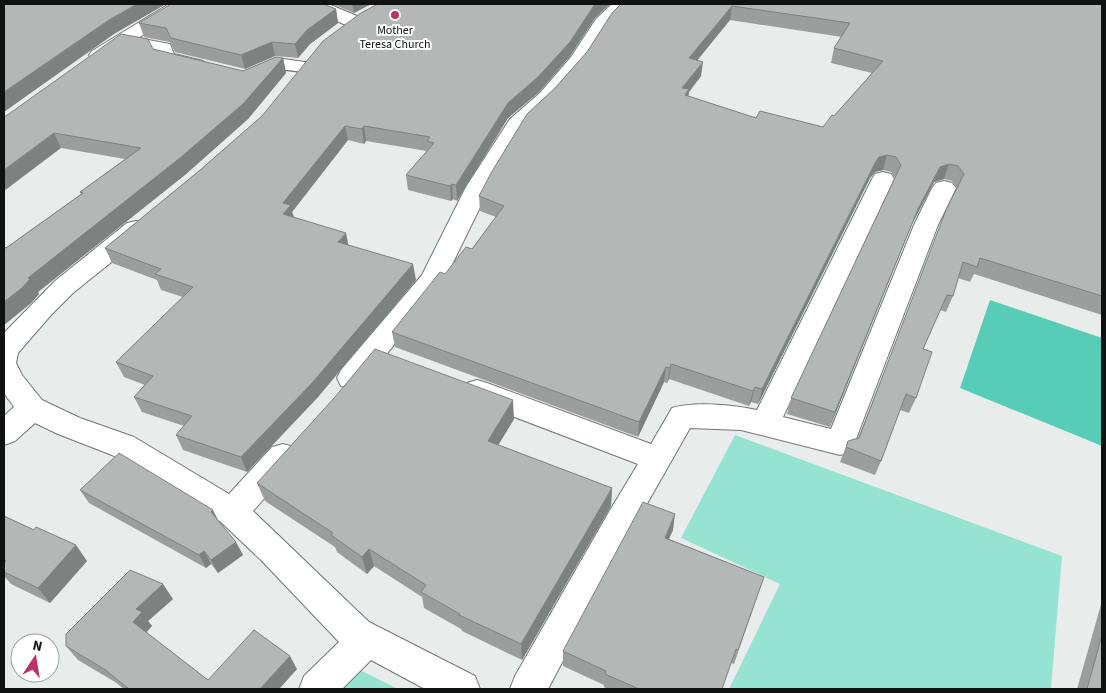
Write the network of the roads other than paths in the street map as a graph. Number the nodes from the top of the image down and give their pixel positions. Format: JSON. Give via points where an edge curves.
{"nodes":[{"id":1,"x":182,"y":4,"type":"edge"},
{"id":2,"x":314,"y":4,"type":"edge"},
{"id":3,"x":622,"y":4,"type":"edge"},
{"id":4,"x":122,"y":40,"type":"junction"},
{"id":5,"x":319,"y":52,"type":"junction"},
{"id":6,"x":85,"y":64,"type":"edge"},
{"id":7,"x":290,"y":84,"type":"edge"},
{"id":8,"x":883,"y":179,"type":"dead end"},
{"id":9,"x":944,"y":188,"type":"dead end"},
{"id":10,"x":151,"y":217,"type":"edge"},
{"id":11,"x":373,"y":352,"type":"junction"},
{"id":12,"x":4,"y":357,"type":"edge"},
{"id":13,"x":400,"y":362,"type":"edge"},
{"id":14,"x":456,"y":383,"type":"edge"},
{"id":15,"x":335,"y":398,"type":"edge"},
{"id":16,"x":32,"y":408,"type":"junction"},
{"id":17,"x":765,"y":424,"type":"junction"},
{"id":18,"x":4,"y":433,"type":"edge"},
{"id":19,"x":297,"y":441,"type":"edge"},
{"id":20,"x":658,"y":459,"type":"junction"},
{"id":21,"x":232,"y":512,"type":"junction"},
{"id":22,"x":366,"y":640,"type":"junction"},
{"id":23,"x":317,"y":689,"type":"edge"},
{"id":24,"x":462,"y":689,"type":"edge"},
{"id":25,"x":528,"y":689,"type":"edge"}],
"edges":[{"from":1,"to":4,"type":"street"},
{"from":2,"to":5,"type":"street","via":[[363,17]]},
{"from":3,"to":11,"type":"street","via":[[603,23],[578,61],[547,98],[518,124],[478,187],[433,279]]},
{"from":4,"to":5,"type":"street","via":[[162,48],[164,58],[247,78],[276,64]]},
{"from":4,"to":6,"type":"street"},
{"from":5,"to":7,"type":"street"},
{"from":8,"to":17,"type":"street"},
{"from":9,"to":17,"type":"street","via":[[926,224],[840,443]]},
{"from":10,"to":12,"type":"street","via":[[42,308]]},
{"from":11,"to":13,"type":"street"},
{"from":11,"to":15,"type":"street"},
{"from":12,"to":16,"type":"street","via":[[10,381]]},
{"from":14,"to":20,"type":"street"},
{"from":16,"to":18,"type":"street"},
{"from":16,"to":21,"type":"street","via":[[123,446]]},
{"from":17,"to":20,"type":"street","via":[[741,418],[682,416]]},
{"from":19,"to":21,"type":"street"},
{"from":20,"to":25,"type":"street"},
{"from":21,"to":22,"type":"street","via":[[356,634]]},
{"from":22,"to":23,"type":"street"},
{"from":22,"to":24,"type":"street"}]}
